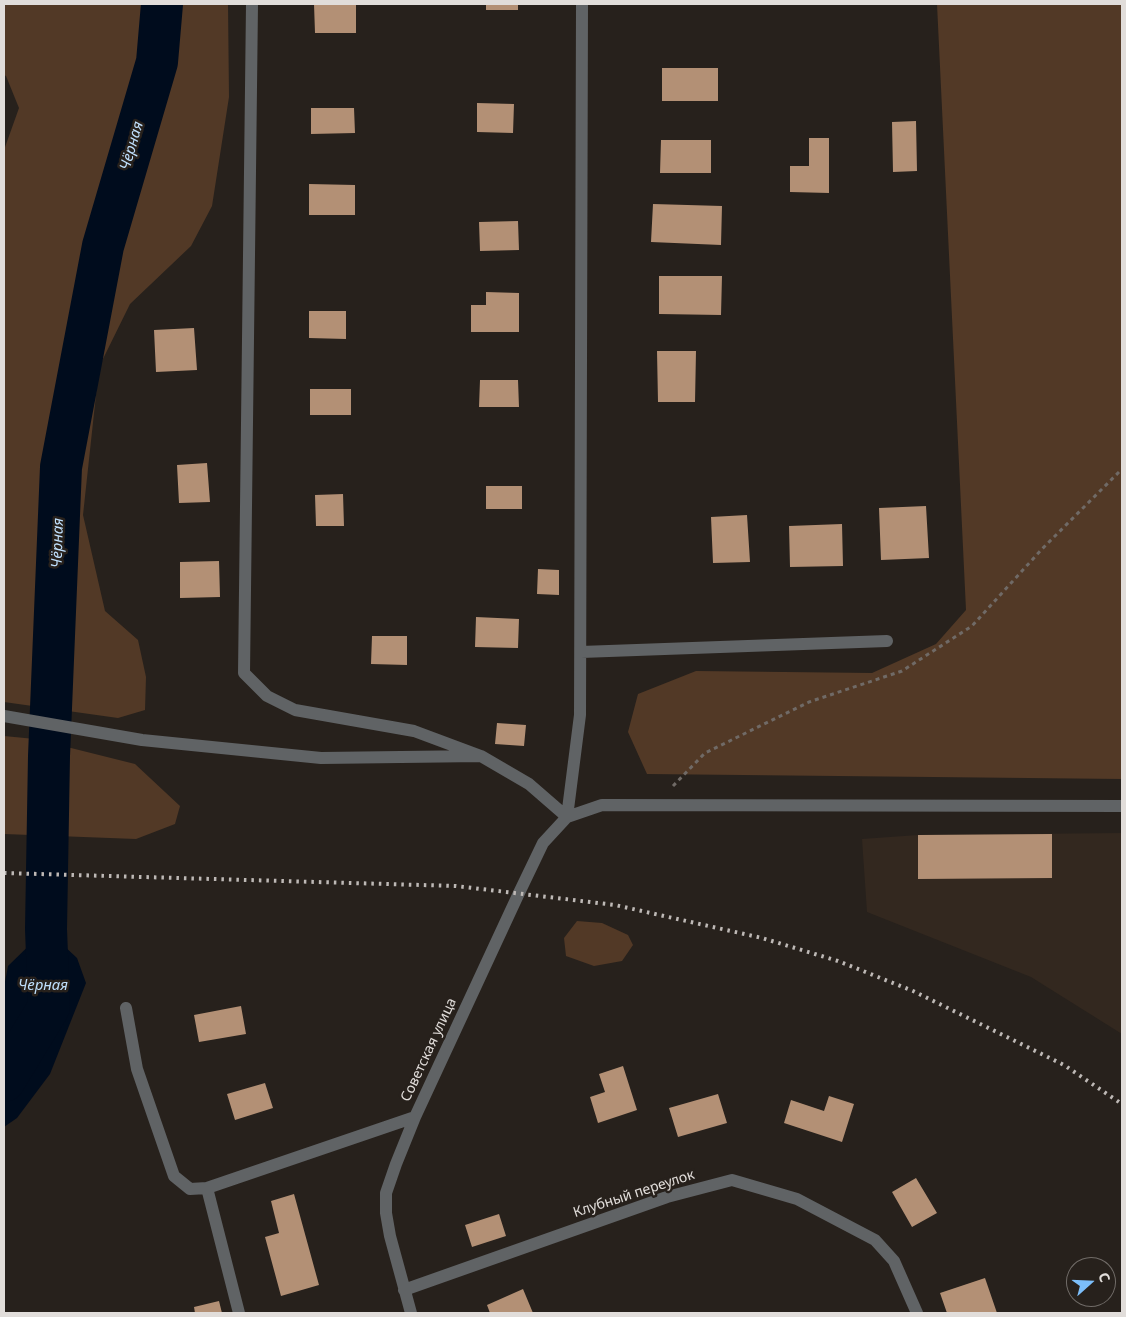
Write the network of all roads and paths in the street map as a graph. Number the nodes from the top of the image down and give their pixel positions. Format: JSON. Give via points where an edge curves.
{"nodes":[{"id":1,"x":252,"y":4,"type":"edge"},
{"id":2,"x":582,"y":4,"type":"edge"},
{"id":3,"x":888,"y":641,"type":"dead end"},
{"id":4,"x":581,"y":652,"type":"junction"},
{"id":5,"x":4,"y":716,"type":"edge"},
{"id":6,"x":481,"y":756,"type":"junction"},
{"id":7,"x":1122,"y":806,"type":"edge"},
{"id":8,"x":567,"y":817,"type":"junction"},
{"id":9,"x":126,"y":1008,"type":"dead end"},
{"id":10,"x":415,"y":1117,"type":"junction"},
{"id":11,"x":207,"y":1188,"type":"junction"},
{"id":12,"x":404,"y":1290,"type":"junction"},
{"id":13,"x":239,"y":1313,"type":"edge"},
{"id":14,"x":411,"y":1313,"type":"edge"},
{"id":15,"x":917,"y":1313,"type":"edge"}],
"edges":[{"from":1,"to":6,"type":"street","via":[[244,673],[267,696],[294,710],[414,731]]},
{"from":2,"to":4,"type":"street"},
{"from":3,"to":4,"type":"street"},
{"from":4,"to":8,"type":"street","via":[[580,715]]},
{"from":5,"to":6,"type":"street","via":[[142,740],[321,758]]},
{"from":6,"to":8,"type":"street","via":[[529,784]]},
{"from":7,"to":8,"type":"street","via":[[602,805]]},
{"from":8,"to":10,"type":"street","name":"Советская улица","via":[[543,844]]},
{"from":9,"to":11,"type":"street","via":[[137,1069],[174,1176],[190,1189]]},
{"from":10,"to":11,"type":"street"},
{"from":10,"to":12,"type":"street","name":"Советская улица","via":[[386,1193],[390,1236]]},
{"from":11,"to":13,"type":"street"},
{"from":12,"to":14,"type":"street","name":"Советская улица"},
{"from":12,"to":15,"type":"street","name":"Клубный переулок","via":[[667,1197],[732,1180],[798,1200],[875,1240],[894,1261]]}]}
